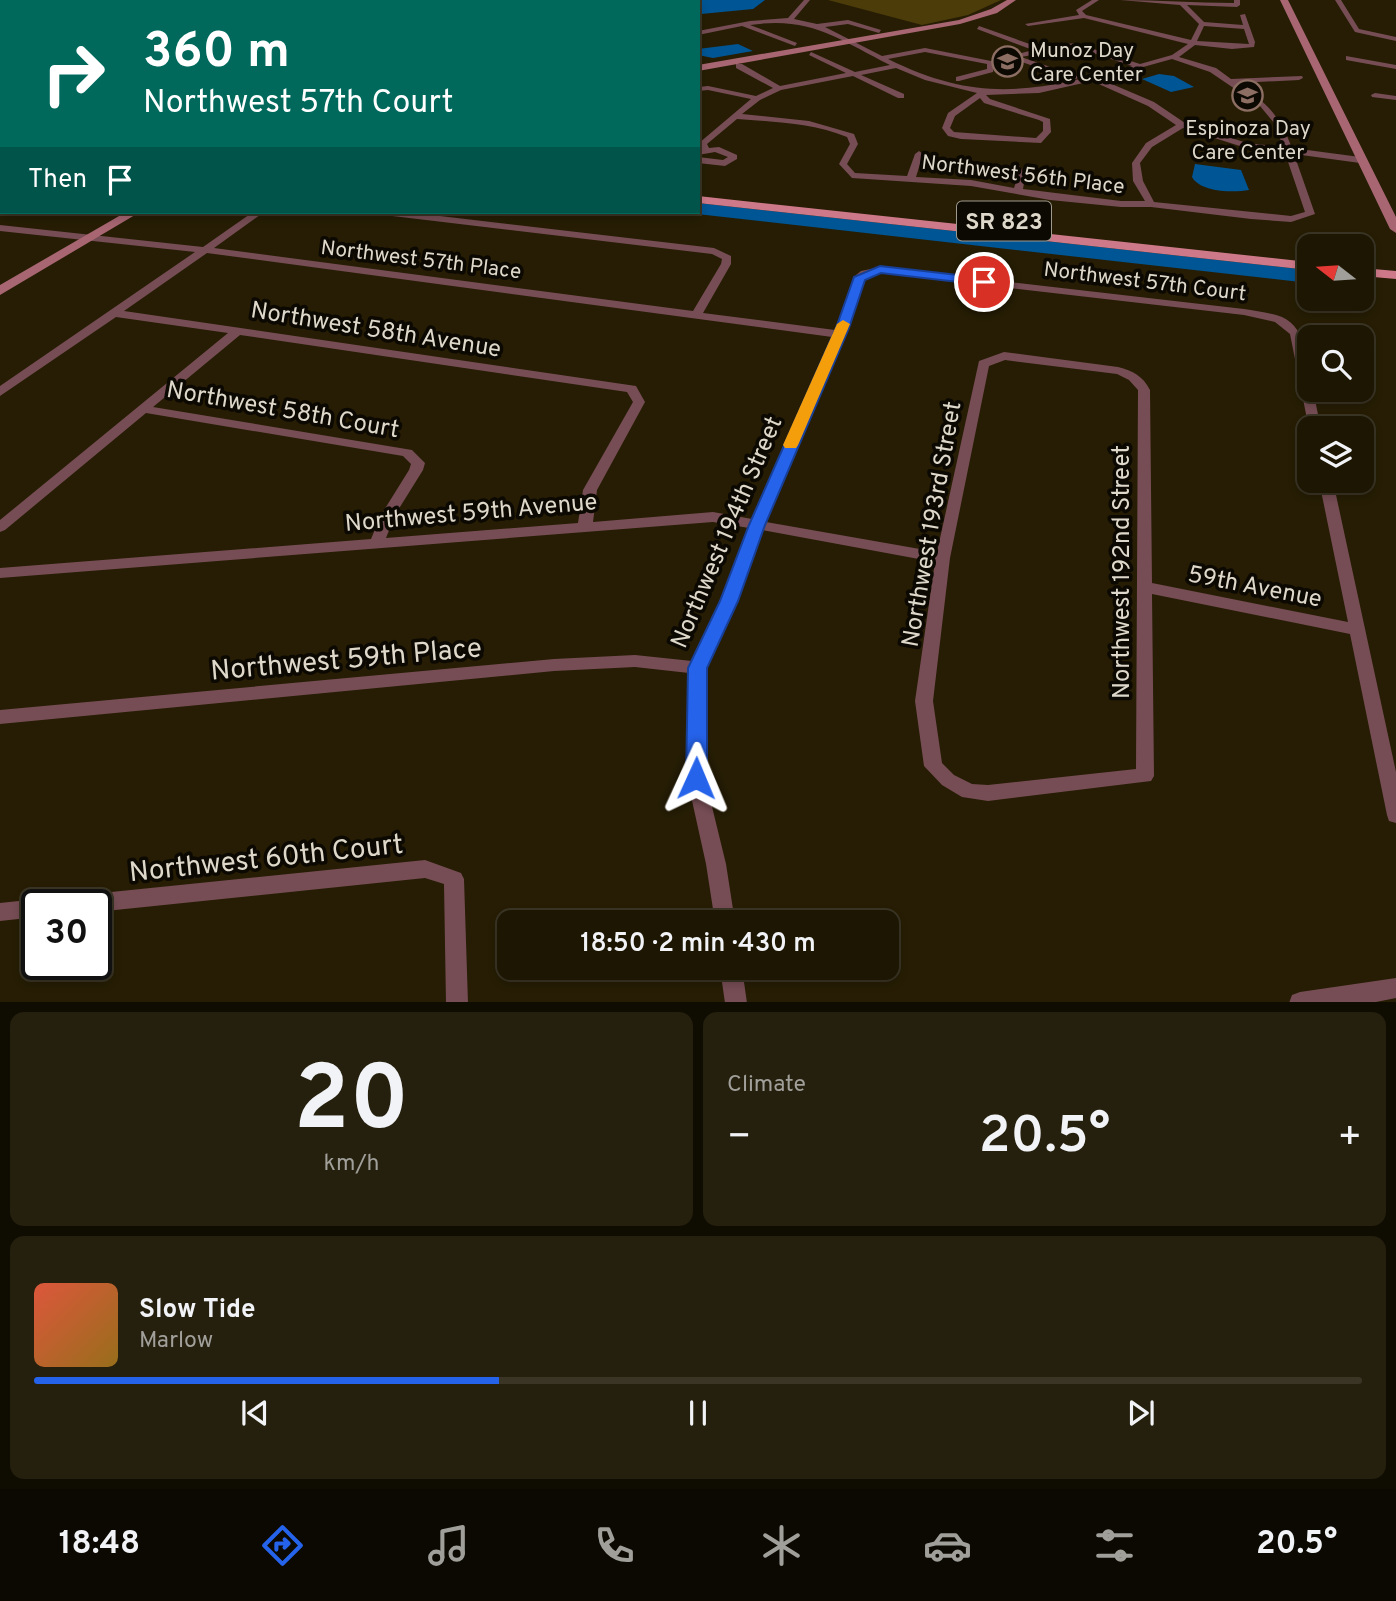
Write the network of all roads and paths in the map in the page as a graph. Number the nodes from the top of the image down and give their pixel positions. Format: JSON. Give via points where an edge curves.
{"nodes":[{"id":1,"x":512,"y":0,"type":"edge"},
{"id":2,"x":558,"y":0,"type":"edge"},
{"id":3,"x":807,"y":0,"type":"edge"},
{"id":4,"x":1012,"y":0,"type":"edge"},
{"id":5,"x":1123,"y":0,"type":"edge"},
{"id":6,"x":1237,"y":0,"type":"edge"},
{"id":7,"x":1284,"y":0,"type":"edge"},
{"id":8,"x":1338,"y":0,"type":"edge"},
{"id":9,"x":1089,"y":1,"type":"edge"},
{"id":10,"x":1182,"y":2,"type":"edge"},
{"id":11,"x":1243,"y":15,"type":"dead end"},
{"id":12,"x":1084,"y":16,"type":"junction"},
{"id":13,"x":789,"y":21,"type":"junction"},
{"id":14,"x":742,"y":24,"type":"junction"},
{"id":15,"x":1028,"y":24,"type":"dead end"},
{"id":16,"x":1202,"y":24,"type":"junction"},
{"id":17,"x":815,"y":26,"type":"junction"},
{"id":18,"x":1245,"y":27,"type":"junction"},
{"id":19,"x":979,"y":29,"type":"dead end"},
{"id":20,"x":879,"y":31,"type":"dead end"},
{"id":21,"x":700,"y":33,"type":"edge"},
{"id":22,"x":1396,"y":39,"type":"edge"},
{"id":23,"x":1198,"y":41,"type":"junction"},
{"id":24,"x":846,"y":42,"type":"junction"},
{"id":25,"x":795,"y":44,"type":"dead end"},
{"id":26,"x":1040,"y":50,"type":"junction"},
{"id":27,"x":811,"y":54,"type":"dead end"},
{"id":28,"x":1013,"y":57,"type":"junction"},
{"id":29,"x":881,"y":58,"type":"junction"},
{"id":30,"x":1175,"y":58,"type":"junction"},
{"id":31,"x":1349,"y":58,"type":"dead end"},
{"id":32,"x":990,"y":63,"type":"junction"},
{"id":33,"x":739,"y":66,"type":"dead end"},
{"id":34,"x":896,"y":66,"type":"junction"},
{"id":35,"x":1140,"y":66,"type":"junction"},
{"id":36,"x":1396,"y":67,"type":"edge"},
{"id":37,"x":700,"y":68,"type":"edge"},
{"id":38,"x":855,"y":74,"type":"junction"},
{"id":39,"x":1074,"y":78,"type":"dead end"},
{"id":40,"x":1299,"y":78,"type":"dead end"},
{"id":41,"x":959,"y":79,"type":"dead end"},
{"id":42,"x":1093,"y":79,"type":"junction"},
{"id":43,"x":1233,"y":81,"type":"junction"},
{"id":44,"x":779,"y":88,"type":"junction"},
{"id":45,"x":700,"y":89,"type":"edge"},
{"id":46,"x":981,"y":94,"type":"junction"},
{"id":47,"x":1375,"y":95,"type":"dead end"},
{"id":48,"x":901,"y":96,"type":"dead end"},
{"id":49,"x":757,"y":98,"type":"junction"},
{"id":50,"x":1396,"y":99,"type":"edge"},
{"id":51,"x":735,"y":116,"type":"junction"},
{"id":52,"x":1182,"y":125,"type":"junction"},
{"id":53,"x":701,"y":147,"type":"edge"},
{"id":54,"x":1286,"y":152,"type":"junction"},
{"id":55,"x":919,"y":154,"type":"dead end"},
{"id":56,"x":700,"y":160,"type":"edge"},
{"id":57,"x":1360,"y":160,"type":"junction"},
{"id":58,"x":1015,"y":166,"type":"dead end"},
{"id":59,"x":911,"y":178,"type":"junction"},
{"id":60,"x":700,"y":188,"type":"edge"},
{"id":61,"x":1018,"y":192,"type":"junction"},
{"id":62,"x":700,"y":199,"type":"edge"},
{"id":63,"x":1151,"y":204,"type":"junction"},
{"id":64,"x":117,"y":214,"type":"edge"},
{"id":65,"x":130,"y":214,"type":"edge"},
{"id":66,"x":256,"y":214,"type":"edge"},
{"id":67,"x":401,"y":214,"type":"edge"},
{"id":68,"x":0,"y":228,"type":"edge"},
{"id":69,"x":1396,"y":229,"type":"edge"},
{"id":70,"x":79,"y":238,"type":"junction"},
{"id":71,"x":206,"y":250,"type":"junction"},
{"id":72,"x":1297,"y":253,"type":"edge"},
{"id":73,"x":1374,"y":261,"type":"edge"},
{"id":74,"x":1396,"y":264,"type":"edge"},
{"id":75,"x":1297,"y":265,"type":"edge"},
{"id":76,"x":880,"y":270,"type":"joint"},
{"id":77,"x":1374,"y":272,"type":"edge"},
{"id":78,"x":1396,"y":275,"type":"edge"},
{"id":79,"x":0,"y":282,"type":"edge"},
{"id":80,"x":0,"y":291,"type":"edge"},
{"id":81,"x":114,"y":313,"type":"junction"},
{"id":82,"x":697,"y":314,"type":"junction"},
{"id":83,"x":239,"y":330,"type":"junction"},
{"id":84,"x":837,"y":334,"type":"junction"},
{"id":85,"x":993,"y":358,"type":"joint"},
{"id":86,"x":0,"y":392,"type":"edge"},
{"id":87,"x":143,"y":409,"type":"junction"},
{"id":88,"x":1312,"y":416,"type":"edge"},
{"id":89,"x":1329,"y":493,"type":"edge"},
{"id":90,"x":585,"y":525,"type":"junction"},
{"id":91,"x":757,"y":525,"type":"junction"},
{"id":92,"x":0,"y":527,"type":"edge"},
{"id":93,"x":377,"y":542,"type":"junction"},
{"id":94,"x":943,"y":558,"type":"junction"},
{"id":95,"x":0,"y":573,"type":"edge"},
{"id":96,"x":1144,"y":587,"type":"junction"},
{"id":97,"x":1358,"y":630,"type":"junction"},
{"id":98,"x":697,"y":668,"type":"junction"},
{"id":99,"x":0,"y":717,"type":"edge"},
{"id":100,"x":1145,"y":776,"type":"joint"},
{"id":101,"x":1396,"y":815,"type":"edge"},
{"id":102,"x":112,"y":901,"type":"edge"},
{"id":103,"x":21,"y":910,"type":"edge"},
{"id":104,"x":723,"y":910,"type":"edge"},
{"id":105,"x":0,"y":912,"type":"edge"},
{"id":106,"x":733,"y":980,"type":"edge"},
{"id":107,"x":1396,"y":988,"type":"edge"},
{"id":108,"x":457,"y":1002,"type":"edge"},
{"id":109,"x":737,"y":1002,"type":"edge"},
{"id":110,"x":1306,"y":1002,"type":"edge"}],
"edges":[{"from":1,"to":2,"type":"street"},
{"from":3,"to":13,"type":"street"},
{"from":4,"to":24,"type":"street","via":[[960,22]]},
{"from":5,"to":10,"type":"street"},
{"from":6,"to":10,"type":"street","via":[[1237,5]]},
{"from":7,"to":57,"type":"street"},
{"from":8,"to":22,"type":"street","via":[[1357,31]]},
{"from":9,"to":12,"type":"street","via":[[1078,11]]},
{"from":10,"to":16,"type":"street"},
{"from":11,"to":18,"type":"street"},
{"from":12,"to":15,"type":"street"},
{"from":12,"to":23,"type":"street"},
{"from":13,"to":14,"type":"street"},
{"from":13,"to":17,"type":"street"},
{"from":14,"to":21,"type":"street"},
{"from":14,"to":25,"type":"street"},
{"from":16,"to":18,"type":"street"},
{"from":16,"to":23,"type":"street"},
{"from":17,"to":20,"type":"street","via":[[848,22]]},
{"from":17,"to":24,"type":"street"},
{"from":18,"to":23,"type":"street","via":[[1252,46]]},
{"from":19,"to":26,"type":"street"},
{"from":23,"to":30,"type":"street"},
{"from":24,"to":29,"type":"street"},
{"from":24,"to":37,"type":"street"},
{"from":26,"to":28,"type":"street"},
{"from":26,"to":35,"type":"street","via":[[1075,45]]},
{"from":27,"to":38,"type":"street"},
{"from":28,"to":32,"type":"street"},
{"from":28,"to":39,"type":"street"},
{"from":29,"to":32,"type":"street","via":[[925,50]]},
{"from":29,"to":34,"type":"street"},
{"from":30,"to":35,"type":"street"},
{"from":30,"to":43,"type":"street"},
{"from":31,"to":36,"type":"street"},
{"from":32,"to":41,"type":"street","via":[[990,69]]},
{"from":33,"to":44,"type":"street"},
{"from":34,"to":38,"type":"street"},
{"from":34,"to":46,"type":"street","via":[[935,83]]},
{"from":35,"to":42,"type":"street"},
{"from":38,"to":44,"type":"street"},
{"from":38,"to":48,"type":"street"},
{"from":40,"to":43,"type":"street"},
{"from":42,"to":46,"type":"street","via":[[1034,93]]},
{"from":42,"to":52,"type":"street","via":[[1151,104]]},
{"from":43,"to":54,"type":"street","via":[[1264,104],[1279,124]]},
{"from":44,"to":49,"type":"street"},
{"from":45,"to":49,"type":"street"},
{"from":46,"to":46,"type":"street","via":[[987,101],[1042,118],[1047,121],[1046,132],[1038,141],[1026,143],[951,134],[946,128],[950,115]]},
{"from":47,"to":50,"type":"street"},
{"from":49,"to":51,"type":"street"},
{"from":51,"to":53,"type":"street"},
{"from":51,"to":59,"type":"street","name":"Northwest 56th Place","via":[[837,129],[851,136],[854,144],[844,164],[852,175]]},
{"from":52,"to":54,"type":"street"},
{"from":52,"to":63,"type":"street","via":[[1149,145],[1136,163],[1138,181]]},
{"from":53,"to":56,"type":"street","via":[[733,154],[733,159]]},
{"from":54,"to":57,"type":"street"},
{"from":54,"to":63,"type":"street","name":"Northwest 56th Place","via":[[1310,214],[1291,219]]},
{"from":55,"to":59,"type":"street"},
{"from":57,"to":69,"type":"street"},
{"from":58,"to":61,"type":"street","via":[[1021,179]]},
{"from":59,"to":61,"type":"street","name":"Northwest 56th Place"},
{"from":60,"to":72,"type":"main road","number":"SR 823"},
{"from":61,"to":63,"type":"street","name":"Northwest 56th Place"},
{"from":62,"to":75,"type":"main road","number":"SR 823"},
{"from":64,"to":70,"type":"street"},
{"from":65,"to":70,"type":"street"},
{"from":66,"to":71,"type":"street"},
{"from":67,"to":82,"type":"street","via":[[714,251],[723,255],[726,264]]},
{"from":68,"to":70,"type":"street","name":"Northwest 57th Place"},
{"from":70,"to":71,"type":"street","name":"Northwest 57th Place"},
{"from":70,"to":79,"type":"street"},
{"from":70,"to":80,"type":"street"},
{"from":71,"to":81,"type":"street"},
{"from":71,"to":82,"type":"street","name":"Northwest 57th Place"},
{"from":73,"to":74,"type":"main road"},
{"from":76,"to":84,"type":"street","name":"Northwest 194th Street","via":[[860,277]]},
{"from":76,"to":88,"type":"street","name":"Northwest 57th Court","via":[[1244,312],[1279,320],[1295,333]]},
{"from":77,"to":78,"type":"main road"},
{"from":81,"to":83,"type":"street","name":"Northwest 58th Avenue"},
{"from":81,"to":86,"type":"street"},
{"from":82,"to":84,"type":"street","name":"Northwest 57th Place"},
{"from":83,"to":87,"type":"street"},
{"from":83,"to":90,"type":"street","name":"Northwest 58th Avenue","via":[[632,389],[639,402],[590,490]]},
{"from":84,"to":91,"type":"street","name":"Northwest 194th Street"},
{"from":85,"to":94,"type":"street","name":"Northwest 193rd Street","via":[[984,364]]},
{"from":85,"to":96,"type":"street","name":"Northwest 192nd Street","via":[[1130,374],[1140,383],[1144,390]]},
{"from":87,"to":92,"type":"street"},
{"from":87,"to":93,"type":"street","name":"Northwest 58th Court","via":[[407,453],[418,463],[416,470]]},
{"from":89,"to":97,"type":"street"},
{"from":90,"to":91,"type":"street","name":"Northwest 59th Avenue","via":[[713,517]]},
{"from":90,"to":93,"type":"street","name":"Northwest 59th Avenue"},
{"from":91,"to":94,"type":"street","name":"Northwest 59th Avenue"},
{"from":91,"to":98,"type":"street","name":"Northwest 194th Street","via":[[729,601]]},
{"from":93,"to":95,"type":"street","name":"Northwest 59th Avenue"},
{"from":94,"to":100,"type":"street","name":"Northwest 193rd Street","via":[[924,701],[933,766],[969,792],[988,793]]},
{"from":96,"to":97,"type":"street","name":"59th Avenue"},
{"from":96,"to":100,"type":"street","name":"Northwest 192nd Street"},
{"from":97,"to":101,"type":"street"},
{"from":98,"to":99,"type":"street","name":"Northwest 59th Place","via":[[635,661],[554,665]]},
{"from":98,"to":104,"type":"street","name":"Northwest 194th Street","via":[[696,778]]},
{"from":102,"to":108,"type":"street","name":"Northwest 60th Court","via":[[425,869],[454,880]]},
{"from":103,"to":105,"type":"street"},
{"from":106,"to":109,"type":"street"},
{"from":107,"to":110,"type":"street"}]}
